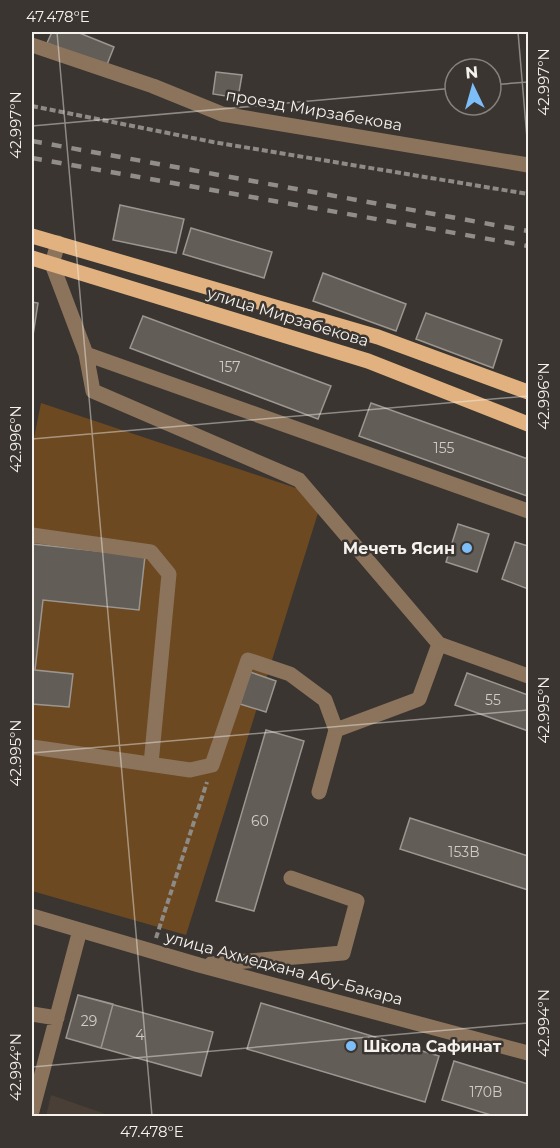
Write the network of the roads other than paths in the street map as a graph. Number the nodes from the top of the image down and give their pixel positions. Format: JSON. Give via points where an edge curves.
{"nodes":[{"id":1,"x":32,"y":45,"type":"edge"},
{"id":2,"x":528,"y":165,"type":"edge"},
{"id":3,"x":32,"y":236,"type":"edge"},
{"id":4,"x":58,"y":243,"type":"junction"},
{"id":5,"x":32,"y":258,"type":"edge"},
{"id":6,"x":52,"y":264,"type":"junction"},
{"id":7,"x":86,"y":354,"type":"junction"},
{"id":8,"x":528,"y":392,"type":"edge"},
{"id":9,"x":528,"y":424,"type":"edge"},
{"id":10,"x":528,"y":511,"type":"edge"},
{"id":11,"x":32,"y":535,"type":"edge"},
{"id":12,"x":440,"y":644,"type":"junction"},
{"id":13,"x":528,"y":676,"type":"edge"},
{"id":14,"x":336,"y":730,"type":"junction"},
{"id":15,"x":32,"y":747,"type":"edge"},
{"id":16,"x":151,"y":764,"type":"junction"},
{"id":17,"x":319,"y":792,"type":"dead end"},
{"id":18,"x":291,"y":878,"type":"dead end"},
{"id":19,"x":32,"y":916,"type":"edge"},
{"id":20,"x":80,"y":930,"type":"junction"},
{"id":21,"x":199,"y":965,"type":"junction"},
{"id":22,"x":32,"y":1014,"type":"edge"},
{"id":23,"x":57,"y":1018,"type":"junction"},
{"id":24,"x":528,"y":1053,"type":"edge"},
{"id":25,"x":32,"y":1111,"type":"edge"}],
"edges":[{"from":1,"to":2,"type":"street","name":"проезд Мирзабекова","via":[[222,114]]},
{"from":3,"to":4,"type":"main road","name":"улица Мирзабекова"},
{"from":4,"to":6,"type":"street"},
{"from":4,"to":8,"type":"main road","name":"улица Мирзабекова","via":[[378,337]]},
{"from":5,"to":6,"type":"main road","name":"улица Мирзабекова"},
{"from":6,"to":7,"type":"street"},
{"from":6,"to":9,"type":"main road","name":"улица Мирзабекова","via":[[368,361]]},
{"from":7,"to":10,"type":"street"},
{"from":7,"to":12,"type":"street","via":[[93,391],[299,480]]},
{"from":11,"to":16,"type":"street","via":[[151,552],[169,574]]},
{"from":12,"to":13,"type":"street"},
{"from":12,"to":14,"type":"street","via":[[419,699]]},
{"from":14,"to":16,"type":"street","via":[[325,700],[290,674],[248,660],[212,765],[190,770]]},
{"from":14,"to":17,"type":"street"},
{"from":15,"to":16,"type":"street"},
{"from":18,"to":21,"type":"street","via":[[357,901],[343,953]]},
{"from":19,"to":20,"type":"street","name":"улица Ахмедхана Абу-Бакара"},
{"from":20,"to":21,"type":"street","name":"улица Ахмедхана Абу-Бакара"},
{"from":20,"to":23,"type":"street"},
{"from":21,"to":24,"type":"street","name":"улица Ахмедхана Абу-Бакара"},
{"from":22,"to":23,"type":"street"},
{"from":23,"to":25,"type":"street"}]}
